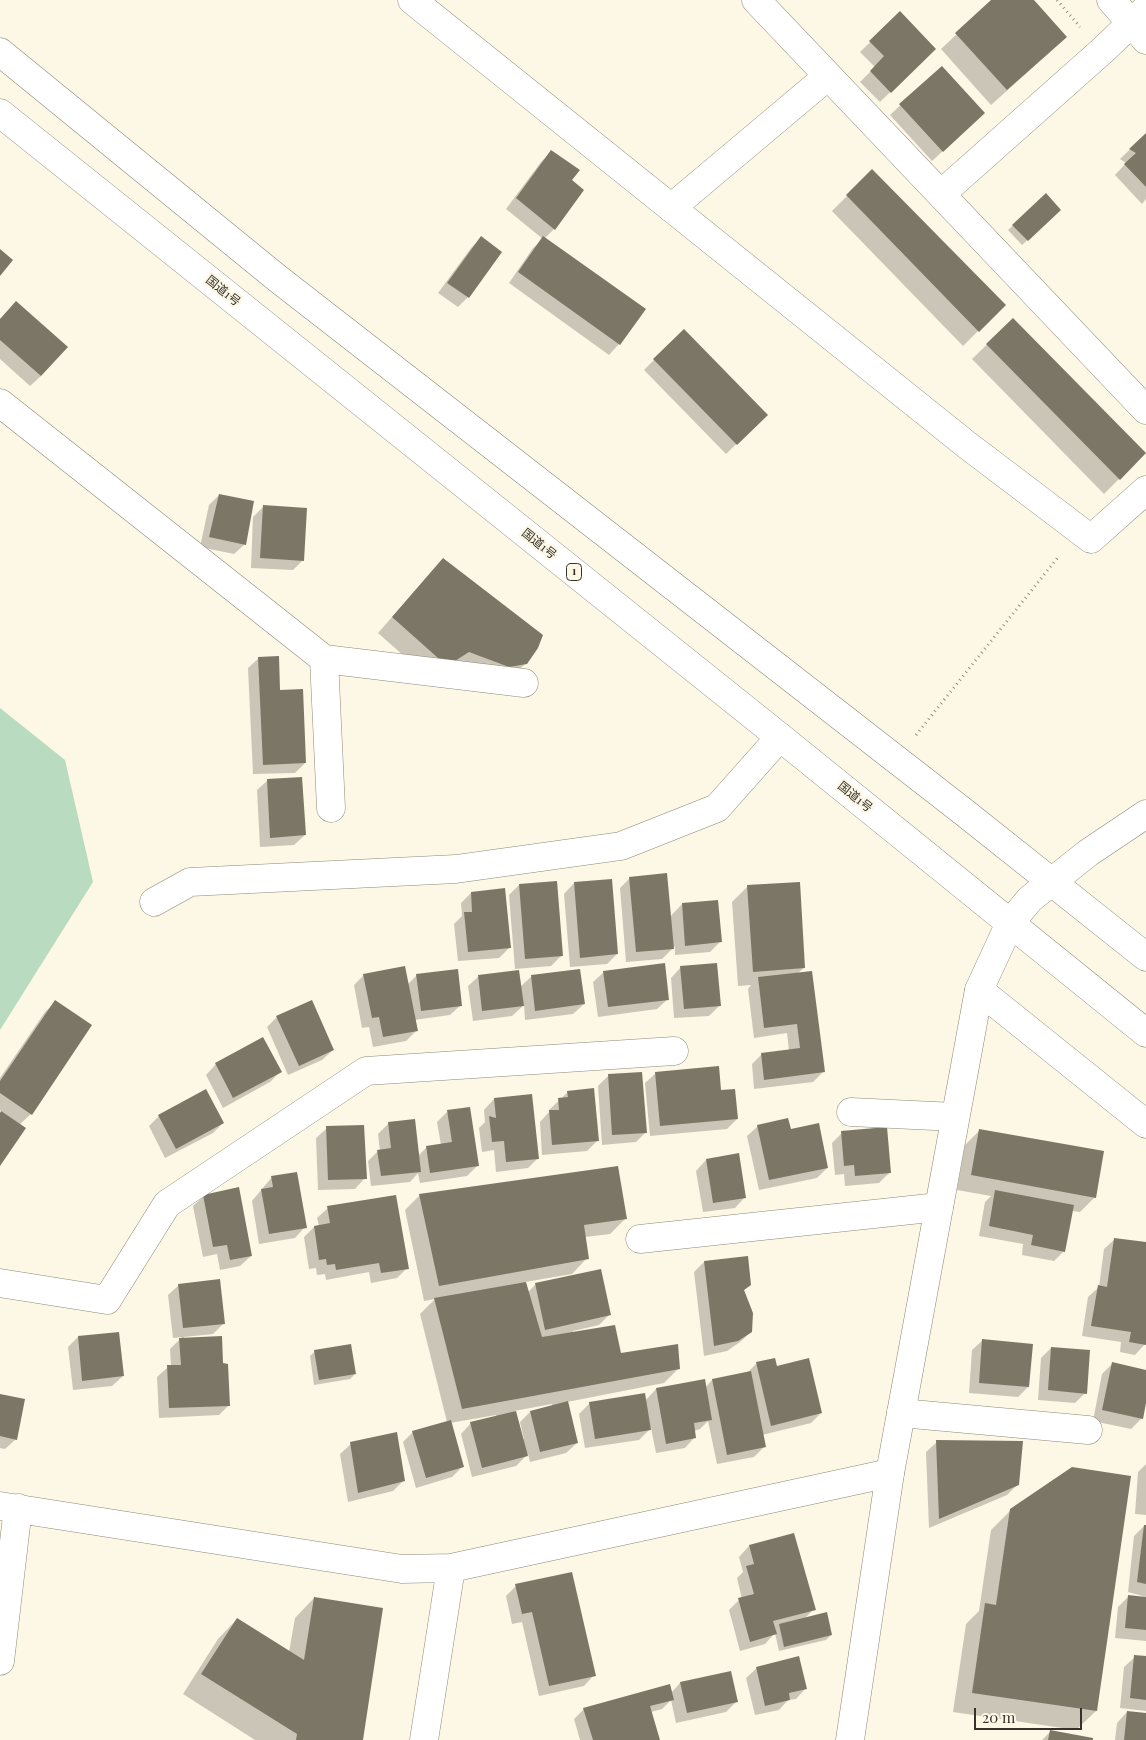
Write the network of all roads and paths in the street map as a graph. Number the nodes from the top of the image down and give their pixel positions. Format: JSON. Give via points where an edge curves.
{"nodes":[{"id":1,"x":412,"y":0,"type":"edge"},
{"id":2,"x":756,"y":0,"type":"edge"},
{"id":3,"x":1056,"y":0,"type":"edge"},
{"id":4,"x":1111,"y":0,"type":"edge"},
{"id":5,"x":1141,"y":24,"type":"edge"},
{"id":6,"x":1080,"y":27,"type":"dead end"},
{"id":7,"x":0,"y":52,"type":"edge"},
{"id":8,"x":828,"y":76,"type":"junction"},
{"id":9,"x":0,"y":113,"type":"edge"},
{"id":10,"x":941,"y":194,"type":"junction"},
{"id":11,"x":671,"y":208,"type":"junction"},
{"id":12,"x":0,"y":403,"type":"edge"},
{"id":13,"x":1146,"y":410,"type":"edge"},
{"id":14,"x":1146,"y":490,"type":"edge"},
{"id":15,"x":1080,"y":530,"type":"junction"},
{"id":16,"x":324,"y":659,"type":"junction"},
{"id":17,"x":524,"y":684,"type":"dead end"},
{"id":18,"x":780,"y":736,"type":"junction"},
{"id":19,"x":916,"y":736,"type":"dead end"},
{"id":20,"x":331,"y":808,"type":"dead end"},
{"id":21,"x":1146,"y":814,"type":"edge"},
{"id":22,"x":1050,"y":882,"type":"junction"},
{"id":23,"x":154,"y":902,"type":"dead end"},
{"id":24,"x":1010,"y":924,"type":"junction"},
{"id":25,"x":1146,"y":957,"type":"edge"},
{"id":26,"x":978,"y":990,"type":"junction"},
{"id":27,"x":1146,"y":1033,"type":"edge"},
{"id":28,"x":674,"y":1051,"type":"dead end"},
{"id":29,"x":852,"y":1112,"type":"dead end"},
{"id":30,"x":955,"y":1117,"type":"junction"},
{"id":31,"x":1146,"y":1124,"type":"edge"},
{"id":32,"x":939,"y":1207,"type":"junction"},
{"id":33,"x":640,"y":1240,"type":"dead end"},
{"id":34,"x":0,"y":1284,"type":"edge"},
{"id":35,"x":901,"y":1413,"type":"junction"},
{"id":36,"x":1088,"y":1430,"type":"dead end"},
{"id":37,"x":890,"y":1473,"type":"junction"},
{"id":38,"x":9,"y":1507,"type":"edge"},
{"id":39,"x":450,"y":1568,"type":"junction"},
{"id":40,"x":0,"y":1661,"type":"edge"},
{"id":41,"x":424,"y":1740,"type":"edge"},
{"id":42,"x":850,"y":1740,"type":"edge"}],
"edges":[{"from":1,"to":11,"type":"main road"},
{"from":2,"to":8,"type":"main road"},
{"from":3,"to":6,"type":"path"},
{"from":4,"to":5,"type":"main road"},
{"from":5,"to":10,"type":"main road","via":[[1102,51]]},
{"from":7,"to":22,"type":"main road","via":[[277,278]]},
{"from":8,"to":10,"type":"main road"},
{"from":8,"to":11,"type":"main road"},
{"from":9,"to":18,"type":"main road","name":"国道1号","number":"1"},
{"from":10,"to":13,"type":"main road"},
{"from":11,"to":15,"type":"main road","via":[[967,445]]},
{"from":12,"to":16,"type":"main road"},
{"from":14,"to":15,"type":"main road","via":[[1091,539]]},
{"from":15,"to":19,"type":"path"},
{"from":16,"to":17,"type":"main road"},
{"from":16,"to":20,"type":"main road"},
{"from":18,"to":23,"type":"main road","via":[[717,808],[621,846],[456,869],[190,882]]},
{"from":18,"to":24,"type":"main road","name":"国道1号","number":"1"},
{"from":21,"to":22,"type":"main road"},
{"from":22,"to":24,"type":"main road","via":[[1030,899]]},
{"from":22,"to":25,"type":"main road"},
{"from":24,"to":26,"type":"main road"},
{"from":24,"to":27,"type":"main road","name":"国道1号","number":"1"},
{"from":26,"to":30,"type":"main road"},
{"from":26,"to":31,"type":"main road"},
{"from":28,"to":34,"type":"main road","via":[[366,1071],[167,1204],[107,1300]]},
{"from":29,"to":30,"type":"main road"},
{"from":30,"to":32,"type":"main road"},
{"from":32,"to":33,"type":"main road"},
{"from":32,"to":35,"type":"main road"},
{"from":35,"to":36,"type":"main road"},
{"from":35,"to":37,"type":"main road"},
{"from":37,"to":39,"type":"main road"},
{"from":37,"to":42,"type":"main road"},
{"from":38,"to":39,"type":"main road","via":[[402,1569]]},
{"from":38,"to":40,"type":"main road"},
{"from":39,"to":41,"type":"main road"}]}
